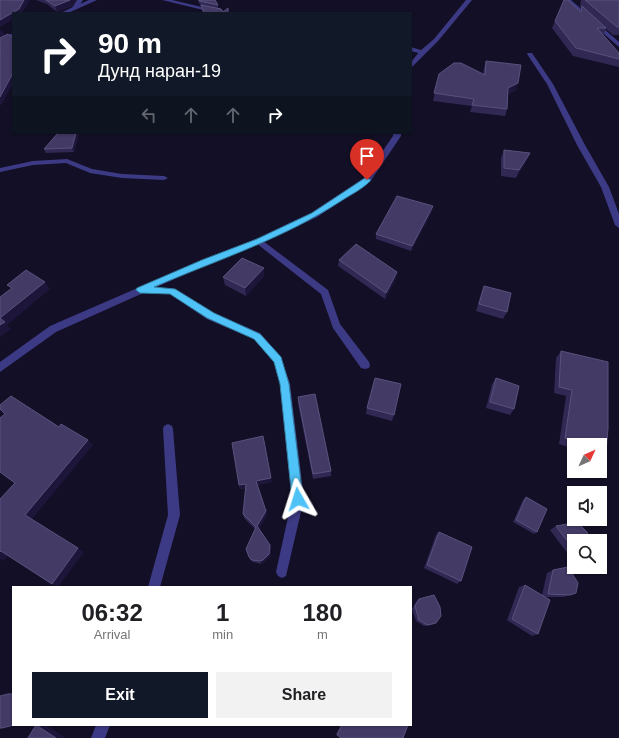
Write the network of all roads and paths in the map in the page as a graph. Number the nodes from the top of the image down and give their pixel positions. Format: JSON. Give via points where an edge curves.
{"nodes":[{"id":1,"x":80,"y":0,"type":"edge"},
{"id":2,"x":93,"y":0,"type":"edge"},
{"id":3,"x":165,"y":0,"type":"edge"},
{"id":4,"x":469,"y":0,"type":"edge"},
{"id":5,"x":568,"y":0,"type":"edge"},
{"id":6,"x":75,"y":8,"type":"junction"},
{"id":7,"x":65,"y":12,"type":"edge"},
{"id":8,"x":219,"y":12,"type":"edge"},
{"id":9,"x":12,"y":36,"type":"edge"},
{"id":10,"x":0,"y":41,"type":"edge"},
{"id":11,"x":619,"y":45,"type":"edge"},
{"id":12,"x":412,"y":49,"type":"edge"},
{"id":13,"x":422,"y":52,"type":"junction"},
{"id":14,"x":530,"y":54,"type":"dead end"},
{"id":15,"x":412,"y":65,"type":"edge"},
{"id":16,"x":397,"y":134,"type":"edge"},
{"id":17,"x":0,"y":170,"type":"edge"},
{"id":18,"x":164,"y":178,"type":"dead end"},
{"id":19,"x":619,"y":225,"type":"edge"},
{"id":20,"x":259,"y":241,"type":"junction"},
{"id":21,"x":140,"y":290,"type":"junction"},
{"id":22,"x":365,"y":365,"type":"dead end"},
{"id":23,"x":0,"y":368,"type":"edge"},
{"id":24,"x":168,"y":429,"type":"dead end"},
{"id":25,"x":282,"y":572,"type":"dead end"},
{"id":26,"x":154,"y":586,"type":"edge"},
{"id":27,"x":102,"y":726,"type":"edge"},
{"id":28,"x":98,"y":738,"type":"edge"}],
"edges":[{"from":1,"to":6,"type":"street"},
{"from":2,"to":6,"type":"street"},
{"from":3,"to":8,"type":"street"},
{"from":4,"to":13,"type":"street","via":[[436,40]]},
{"from":5,"to":11,"type":"street"},
{"from":6,"to":7,"type":"street"},
{"from":9,"to":10,"type":"street"},
{"from":12,"to":13,"type":"street"},
{"from":13,"to":15,"type":"street"},
{"from":14,"to":19,"type":"street","via":[[550,84],[605,187]]},
{"from":16,"to":20,"type":"street","via":[[367,180],[314,215]]},
{"from":17,"to":18,"type":"street","via":[[33,163],[68,161],[90,171]]},
{"from":20,"to":21,"type":"street"},
{"from":20,"to":22,"type":"street","via":[[325,292],[336,325]]},
{"from":21,"to":23,"type":"street","via":[[53,330]]},
{"from":21,"to":25,"type":"street","via":[[172,291],[210,316],[257,336],[278,360],[285,384],[298,499]]},
{"from":24,"to":26,"type":"street","via":[[174,516]]},
{"from":27,"to":28,"type":"street"}]}
